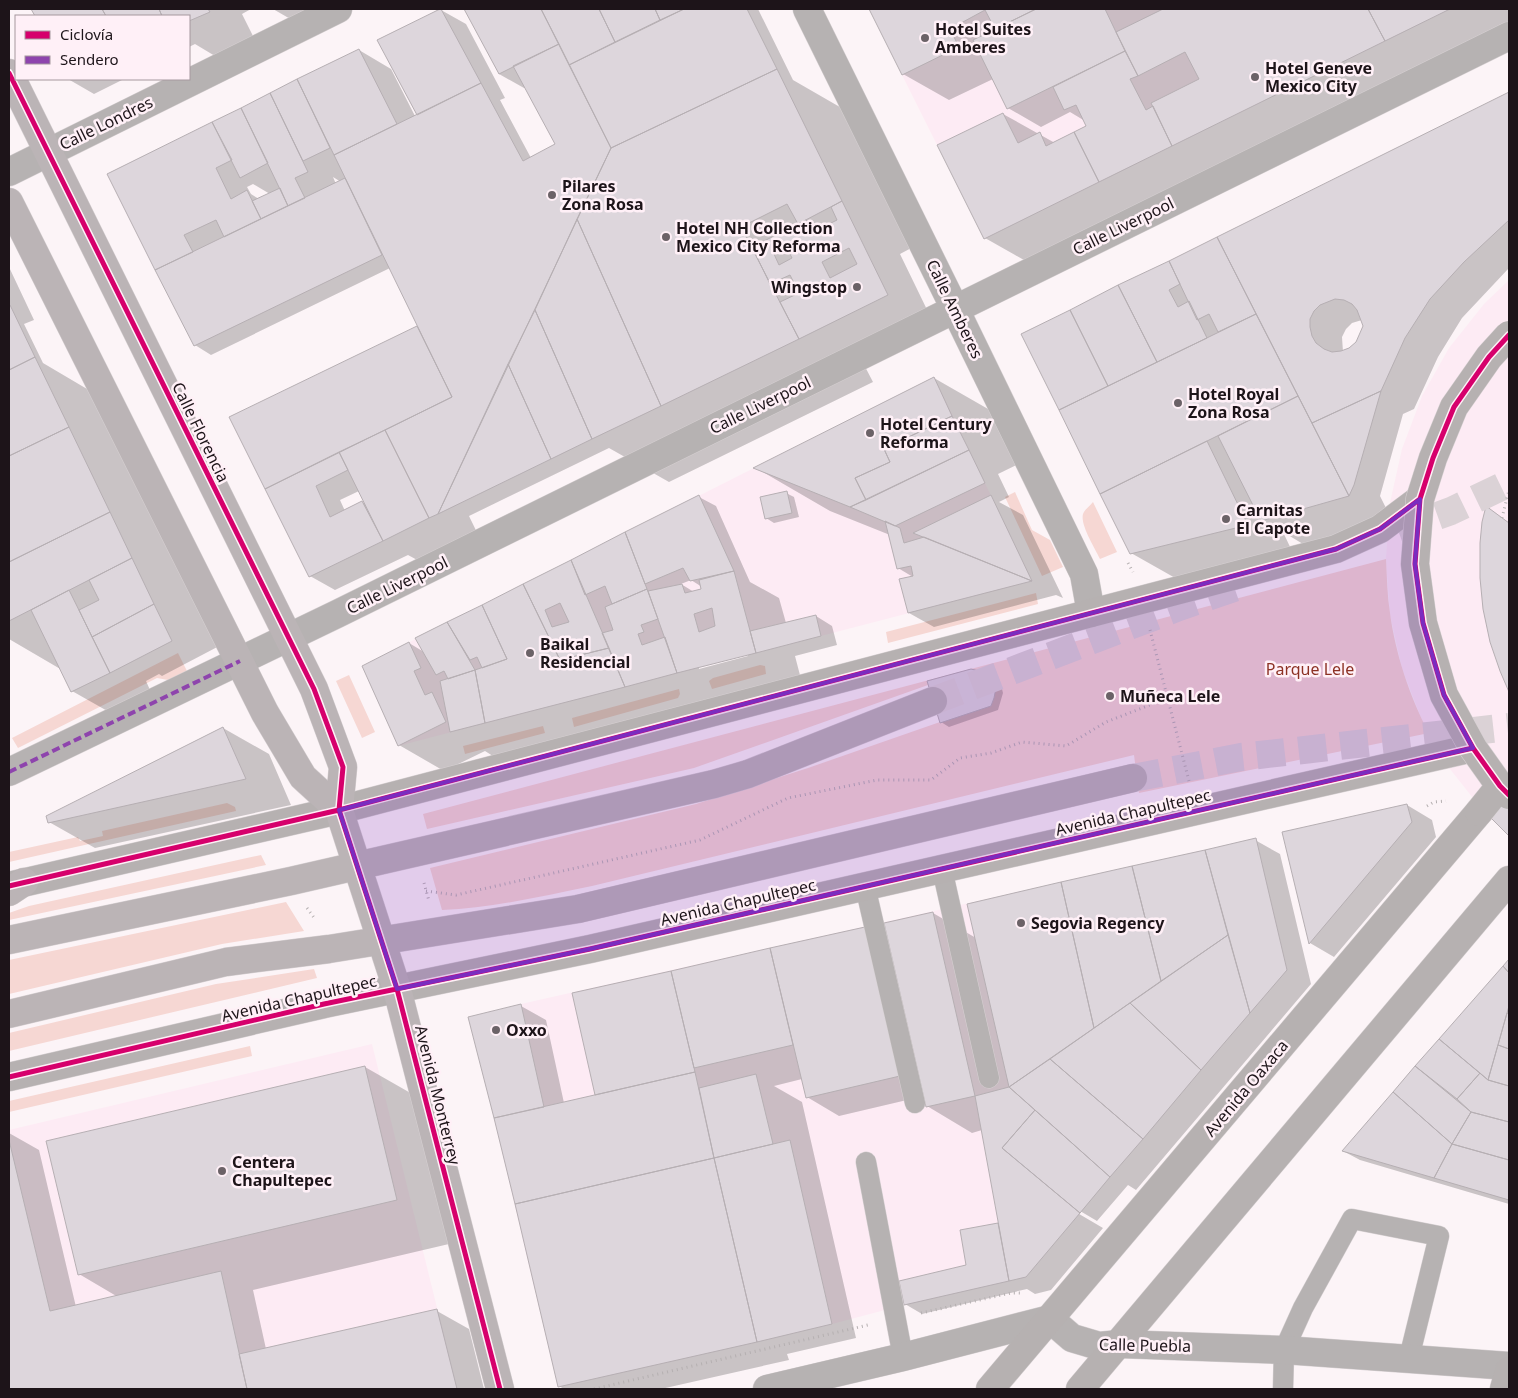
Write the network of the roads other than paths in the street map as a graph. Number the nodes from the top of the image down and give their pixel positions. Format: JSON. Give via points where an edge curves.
{"nodes":[{"id":1,"x":338,"y":9,"type":"edge"},
{"id":2,"x":807,"y":9,"type":"edge"},
{"id":3,"x":1509,"y":36,"type":"edge"},
{"id":4,"x":9,"y":73,"type":"edge"},
{"id":5,"x":48,"y":152,"type":"junction"},
{"id":6,"x":9,"y":172,"type":"edge"},
{"id":7,"x":9,"y":202,"type":"edge"},
{"id":8,"x":955,"y":309,"type":"junction"},
{"id":9,"x":1509,"y":335,"type":"edge"},
{"id":10,"x":1420,"y":499,"type":"junction"},
{"id":11,"x":1091,"y":613,"type":"junction"},
{"id":12,"x":288,"y":638,"type":"junction"},
{"id":13,"x":240,"y":662,"type":"junction"},
{"id":14,"x":933,"y":701,"type":"tunnel mouth"},
{"id":15,"x":1472,"y":748,"type":"junction"},
{"id":16,"x":9,"y":772,"type":"edge"},
{"id":17,"x":1133,"y":778,"type":"tunnel mouth"},
{"id":18,"x":1504,"y":791,"type":"edge"},
{"id":19,"x":339,"y":810,"type":"junction"},
{"id":20,"x":357,"y":865,"type":"junction"},
{"id":21,"x":942,"y":869,"type":"junction"},
{"id":22,"x":1509,"y":880,"type":"edge"},
{"id":23,"x":865,"y":886,"type":"junction"},
{"id":24,"x":14,"y":887,"type":"edge"},
{"id":25,"x":9,"y":940,"type":"edge"},
{"id":26,"x":382,"y":940,"type":"junction"},
{"id":27,"x":397,"y":989,"type":"junction"},
{"id":28,"x":9,"y":1014,"type":"edge"},
{"id":29,"x":9,"y":1077,"type":"edge"},
{"id":30,"x":990,"y":1078,"type":"dead end"},
{"id":31,"x":914,"y":1103,"type":"dead end"},
{"id":32,"x":866,"y":1162,"type":"dead end"},
{"id":33,"x":1050,"y":1319,"type":"junction"},
{"id":34,"x":1119,"y":1344,"type":"junction"},
{"id":35,"x":1284,"y":1350,"type":"junction"},
{"id":36,"x":903,"y":1357,"type":"junction"},
{"id":37,"x":1409,"y":1358,"type":"junction"},
{"id":38,"x":1509,"y":1366,"type":"edge"},
{"id":39,"x":1509,"y":1371,"type":"edge"},
{"id":40,"x":500,"y":1389,"type":"edge"},
{"id":41,"x":767,"y":1389,"type":"edge"},
{"id":42,"x":990,"y":1389,"type":"edge"},
{"id":43,"x":1080,"y":1389,"type":"edge"},
{"id":44,"x":1283,"y":1389,"type":"edge"},
{"id":45,"x":1504,"y":1389,"type":"edge"}],
"edges":[{"from":1,"to":5,"type":"street","name":"Calle Londres"},
{"from":2,"to":8,"type":"street","name":"Calle Amberes"},
{"from":3,"to":8,"type":"street","name":"Calle Liverpool"},
{"from":4,"to":5,"type":"main road","name":"Calle Florencia"},
{"from":5,"to":6,"type":"street","name":"Calle Londres"},
{"from":5,"to":12,"type":"main road","name":"Calle Florencia"},
{"from":7,"to":13,"type":"main road"},
{"from":8,"to":11,"type":"street","name":"Calle Amberes","via":[[1084,574]]},
{"from":8,"to":12,"type":"street","name":"Calle Liverpool"},
{"from":9,"to":10,"type":"main road","bridge":true,"via":[[1489,357],[1454,407]]},
{"from":10,"to":11,"type":"main road","via":[[1380,530],[1336,549]]},
{"from":10,"to":15,"type":"main road","bridge":true,"via":[[1415,564],[1423,623],[1444,695]]},
{"from":11,"to":19,"type":"main road"},
{"from":12,"to":13,"type":"street","name":"Calle Liverpool"},
{"from":12,"to":19,"type":"main road","name":"Calle Florencia","via":[[314,688],[343,767]]},
{"from":13,"to":16,"type":"street","name":"Calle Liverpool"},
{"from":13,"to":19,"type":"main road","via":[[302,777]]},
{"from":14,"to":20,"type":"main road","via":[[748,774],[714,784]]},
{"from":15,"to":18,"type":"main road","bridge":true},
{"from":15,"to":21,"type":"main road","name":"Avenida Chapultepec"},
{"from":17,"to":26,"type":"main road","name":"Avenida Chapultepec","via":[[578,910]]},
{"from":18,"to":33,"type":"main road","name":"Avenida Oaxaca","bridge":true,"via":[[1479,812]]},
{"from":19,"to":20,"type":"main road","name":"Avenida Monterrey"},
{"from":19,"to":24,"type":"main road"},
{"from":20,"to":25,"type":"main road"},
{"from":20,"to":26,"type":"main road","name":"Avenida Monterrey"},
{"from":21,"to":23,"type":"main road","name":"Avenida Chapultepec"},
{"from":21,"to":30,"type":"lane"},
{"from":22,"to":34,"type":"main road"},
{"from":23,"to":27,"type":"main road","name":"Avenida Chapultepec"},
{"from":23,"to":31,"type":"lane"},
{"from":26,"to":27,"type":"main road","name":"Avenida Monterrey"},
{"from":26,"to":28,"type":"main road","name":"Avenida Chapultepec","via":[[226,962]]},
{"from":27,"to":29,"type":"main road","name":"Avenida Chapultepec"},
{"from":27,"to":40,"type":"main road","name":"Avenida Monterrey"},
{"from":32,"to":36,"type":"lane"},
{"from":33,"to":34,"type":"street","name":"Calle Puebla","via":[[1072,1338],[1099,1346]]},
{"from":33,"to":36,"type":"street"},
{"from":33,"to":42,"type":"main road","name":"Avenida Oaxaca"},
{"from":34,"to":35,"type":"street","name":"Calle Puebla"},
{"from":34,"to":43,"type":"main road"},
{"from":35,"to":37,"type":"street","name":"Calle Puebla"},
{"from":35,"to":37,"type":"lane","via":[[1352,1219],[1439,1236]]},
{"from":35,"to":44,"type":"lane"},
{"from":36,"to":41,"type":"street"},
{"from":37,"to":38,"type":"street","name":"Calle Puebla"},
{"from":39,"to":45,"type":"main road"}]}
